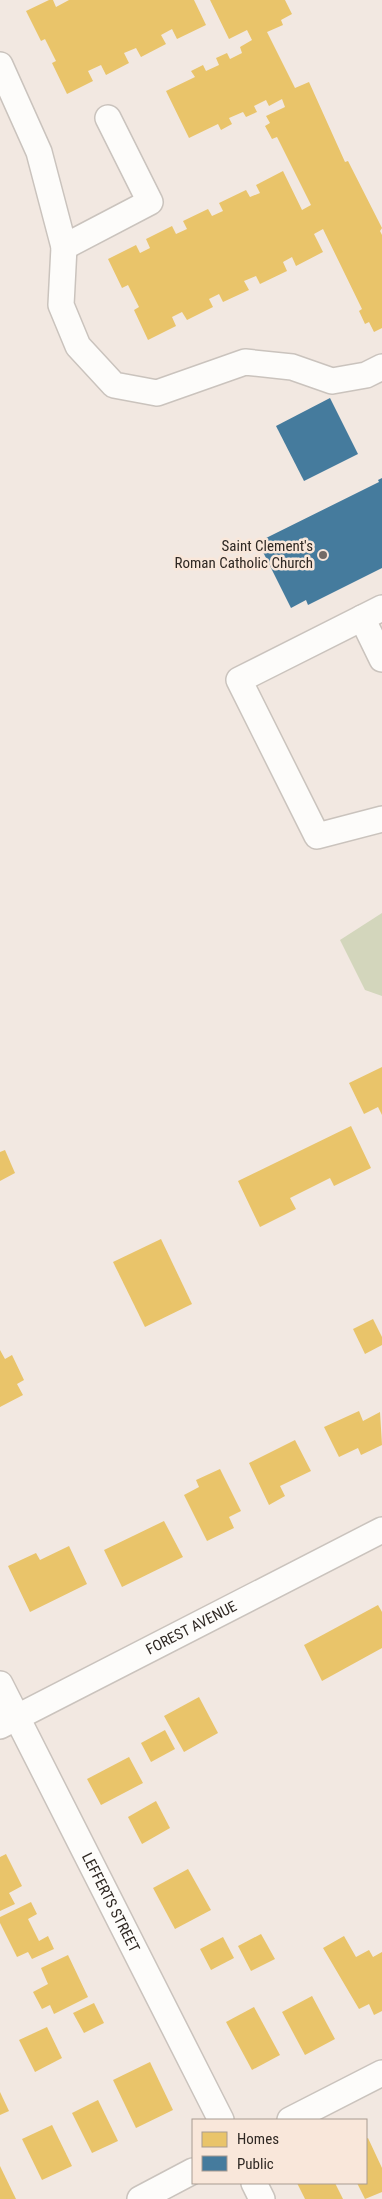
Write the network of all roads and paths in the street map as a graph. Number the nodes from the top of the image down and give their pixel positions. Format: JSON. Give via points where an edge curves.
{"nodes":[{"id":1,"x":0,"y":65,"type":"edge"},
{"id":2,"x":108,"y":118,"type":"dead end"},
{"id":3,"x":64,"y":247,"type":"junction"},
{"id":4,"x":382,"y":367,"type":"edge"},
{"id":5,"x":372,"y":613,"type":"edge"},
{"id":6,"x":382,"y":659,"type":"edge"},
{"id":7,"x":382,"y":819,"type":"edge"},
{"id":8,"x":382,"y":1530,"type":"edge"},
{"id":9,"x":0,"y":1684,"type":"edge"},
{"id":10,"x":8,"y":1721,"type":"edge"},
{"id":11,"x":382,"y":2073,"type":"edge"},
{"id":12,"x":220,"y":2119,"type":"edge"},
{"id":13,"x":292,"y":2119,"type":"edge"},
{"id":14,"x":192,"y":2171,"type":"edge"},
{"id":15,"x":254,"y":2184,"type":"edge"},
{"id":16,"x":140,"y":2199,"type":"edge"},
{"id":17,"x":262,"y":2199,"type":"edge"}],
"edges":[{"from":1,"to":3,"type":"street","via":[[39,152]]},
{"from":2,"to":3,"type":"street","via":[[150,202]]},
{"from":3,"to":4,"type":"street","via":[[61,305],[78,346],[114,385],[158,393],[245,362],[292,367],[332,382],[366,375]]},
{"from":5,"to":6,"type":"street"},
{"from":5,"to":7,"type":"street","via":[[239,680],[317,836]]},
{"from":8,"to":10,"type":"street","name":"FOREST AVENUE"},
{"from":9,"to":10,"type":"street","name":"LEFFERTS STREET"},
{"from":10,"to":12,"type":"street","name":"LEFFERTS STREET"},
{"from":11,"to":13,"type":"street"},
{"from":14,"to":16,"type":"street"},
{"from":15,"to":17,"type":"street"}]}
